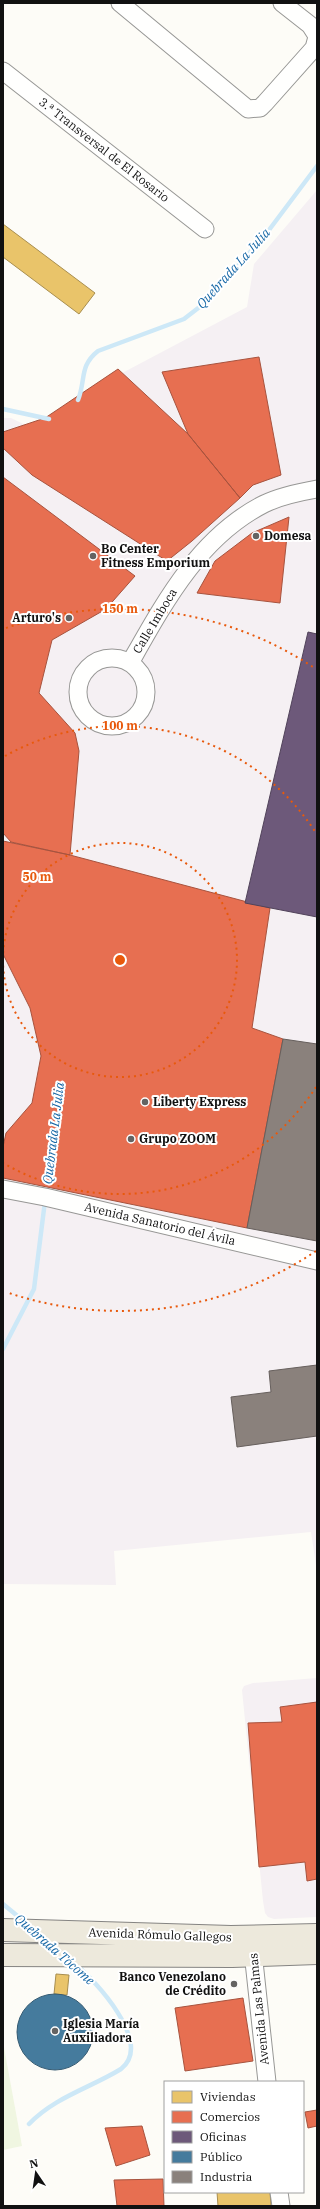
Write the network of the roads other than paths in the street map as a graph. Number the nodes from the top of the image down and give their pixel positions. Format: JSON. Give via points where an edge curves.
{"nodes":[{"id":1,"x":120,"y":3,"type":"edge"},
{"id":2,"x":282,"y":3,"type":"edge"},
{"id":3,"x":317,"y":36,"type":"edge"},
{"id":4,"x":3,"y":71,"type":"edge"},
{"id":5,"x":205,"y":229,"type":"dead end"},
{"id":6,"x":317,"y":489,"type":"edge"},
{"id":7,"x":130,"y":663,"type":"junction"},
{"id":8,"x":3,"y":1189,"type":"edge"},
{"id":9,"x":317,"y":1261,"type":"edge"},
{"id":10,"x":3,"y":1930,"type":"edge"},
{"id":11,"x":317,"y":1935,"type":"edge"},
{"id":12,"x":253,"y":1946,"type":"junction"},
{"id":13,"x":317,"y":1953,"type":"edge"},
{"id":14,"x":3,"y":1955,"type":"edge"},
{"id":15,"x":267,"y":2081,"type":"edge"},
{"id":16,"x":279,"y":2193,"type":"edge"},
{"id":17,"x":281,"y":2206,"type":"edge"}],
"edges":[{"from":1,"to":3,"type":"street","via":[[248,109],[260,108],[265,103],[314,48]]},
{"from":2,"to":3,"type":"street","via":[[310,25]]},
{"from":4,"to":5,"type":"street","name":"3.ª Transversal de El Rosario"},
{"from":6,"to":7,"type":"street","name":"Calle Imboca","via":[[265,503],[234,522],[200,555],[170,592]]},
{"from":7,"to":7,"type":"street","name":"Calle Imboca","via":[[119,658],[107,658],[95,662],[84,671],[77,694],[83,712],[91,720],[110,727],[125,724],[135,718],[142,708],[146,697],[146,685],[141,674]]},
{"from":8,"to":9,"type":"street","name":"Avenida Sanatorio del Ávila"},
{"from":10,"to":12,"type":"main road","name":"Avenida Rómulo Gallegos","via":[[83,1932]]},
{"from":11,"to":12,"type":"main road","name":"Avenida Rómulo Gallegos"},
{"from":12,"to":13,"type":"main road","name":"Avenida Rómulo Gallegos"},
{"from":12,"to":14,"type":"main road","name":"Avenida Rómulo Gallegos"},
{"from":12,"to":15,"type":"street","name":"Avenida Las Palmas"},
{"from":16,"to":17,"type":"street"}]}
